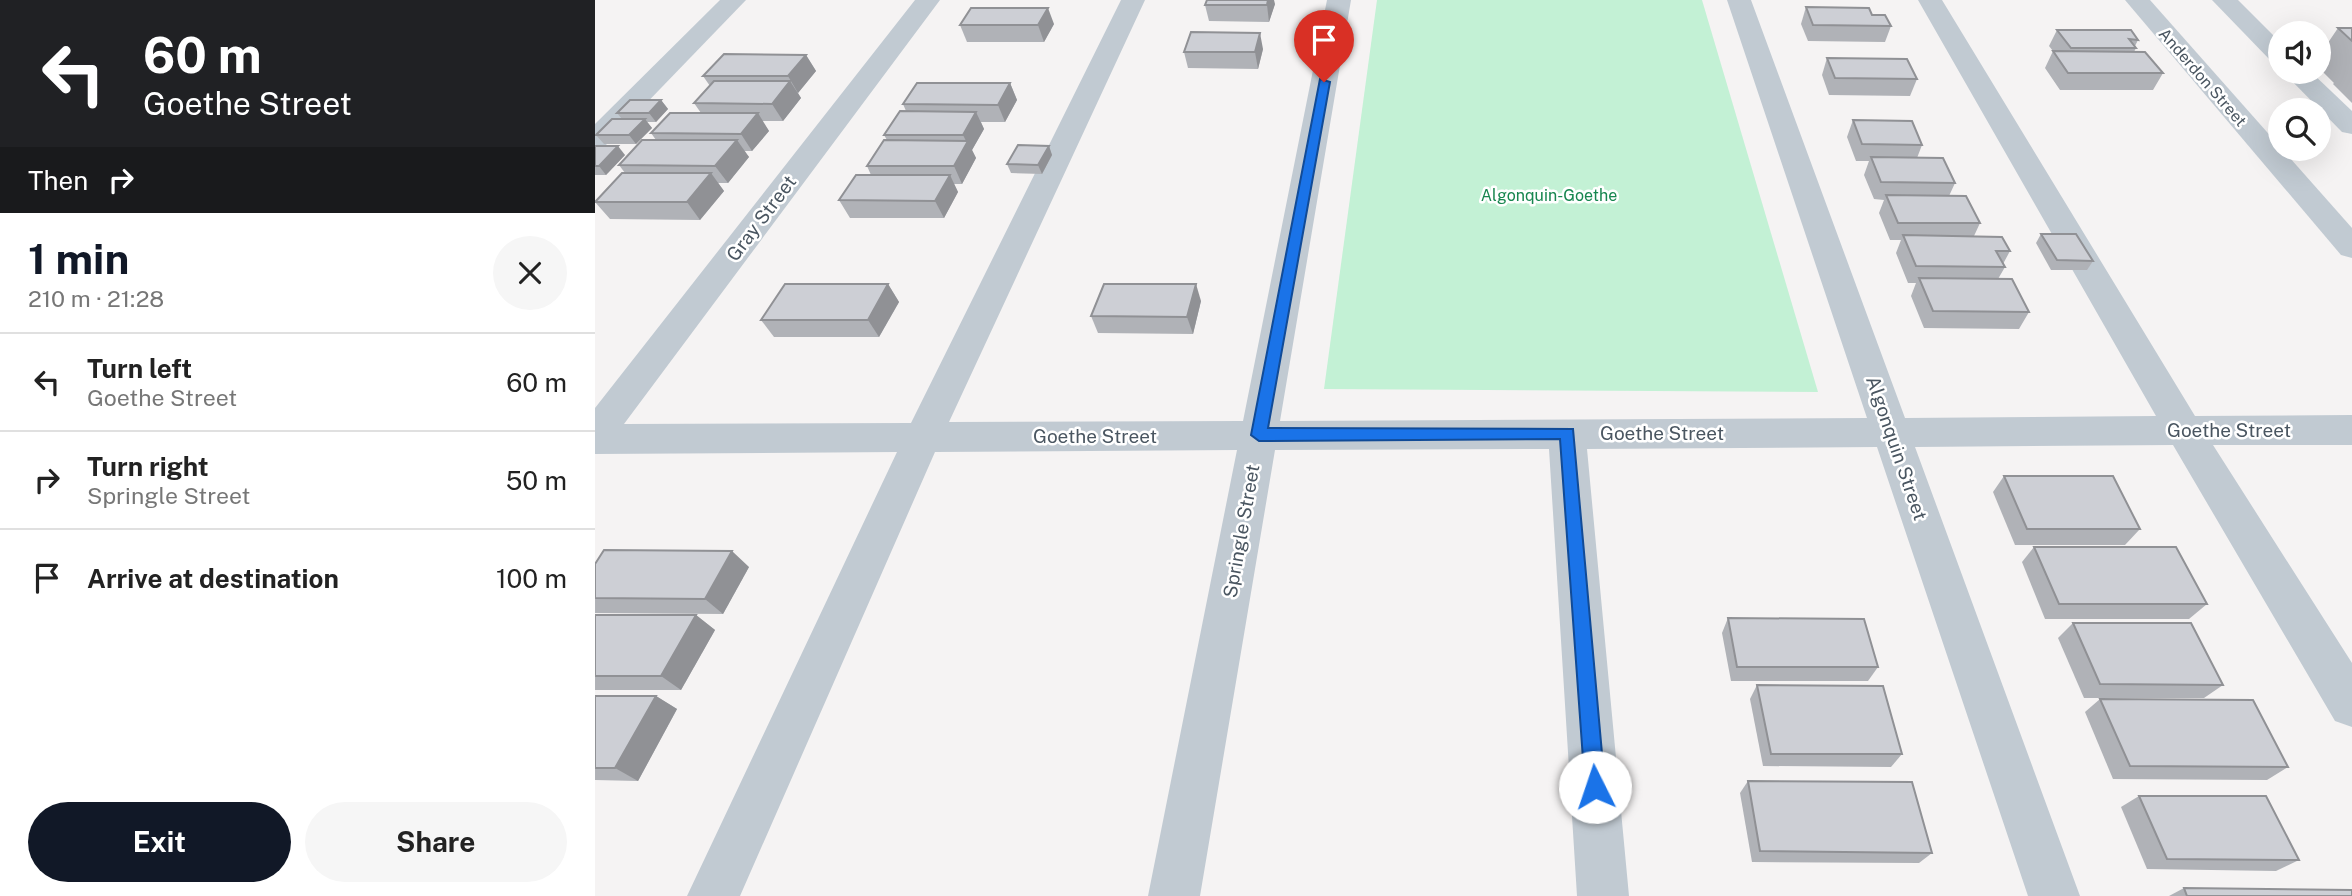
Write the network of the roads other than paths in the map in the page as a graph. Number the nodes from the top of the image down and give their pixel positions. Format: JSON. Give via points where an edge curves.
{"nodes":[{"id":1,"x":734,"y":0,"type":"edge"},
{"id":2,"x":928,"y":0,"type":"edge"},
{"id":3,"x":1133,"y":0,"type":"edge"},
{"id":4,"x":1339,"y":0,"type":"edge"},
{"id":5,"x":1739,"y":0,"type":"edge"},
{"id":6,"x":1930,"y":0,"type":"edge"},
{"id":7,"x":2137,"y":0,"type":"edge"},
{"id":8,"x":2224,"y":0,"type":"edge"},
{"id":9,"x":2268,"y":44,"type":"edge"},
{"id":10,"x":2308,"y":84,"type":"edge"},
{"id":11,"x":2352,"y":127,"type":"edge"},
{"id":12,"x":595,"y":140,"type":"edge"},
{"id":13,"x":2352,"y":248,"type":"edge"},
{"id":14,"x":2184,"y":430,"type":"junction"},
{"id":15,"x":2352,"y":430,"type":"edge"},
{"id":16,"x":1892,"y":431,"type":"junction"},
{"id":17,"x":1567,"y":433,"type":"junction"},
{"id":18,"x":1259,"y":435,"type":"junction"},
{"id":19,"x":595,"y":437,"type":"edge"},
{"id":20,"x":923,"y":437,"type":"junction"},
{"id":21,"x":2352,"y":705,"type":"edge"},
{"id":22,"x":713,"y":896,"type":"edge"},
{"id":23,"x":1174,"y":896,"type":"edge"},
{"id":24,"x":1603,"y":896,"type":"edge"},
{"id":25,"x":2054,"y":896,"type":"edge"}],
"edges":[{"from":1,"to":12,"type":"street"},
{"from":2,"to":19,"type":"street","name":"Gray Street"},
{"from":3,"to":20,"type":"street"},
{"from":4,"to":18,"type":"street","name":"Springle Street"},
{"from":5,"to":16,"type":"street","name":"Algonquin Street"},
{"from":6,"to":14,"type":"street"},
{"from":7,"to":13,"type":"street","name":"Anderdon Street"},
{"from":8,"to":9,"type":"street"},
{"from":10,"to":11,"type":"street"},
{"from":14,"to":15,"type":"street","name":"Goethe Street"},
{"from":14,"to":16,"type":"street","name":"Goethe Street"},
{"from":14,"to":21,"type":"street"},
{"from":16,"to":17,"type":"street","name":"Goethe Street"},
{"from":16,"to":25,"type":"street","name":"Algonquin Street"},
{"from":17,"to":18,"type":"street","name":"Goethe Street"},
{"from":17,"to":24,"type":"street"},
{"from":18,"to":20,"type":"street","name":"Goethe Street"},
{"from":18,"to":23,"type":"street","name":"Springle Street"},
{"from":19,"to":20,"type":"street","name":"Goethe Street"},
{"from":20,"to":22,"type":"street"}]}
